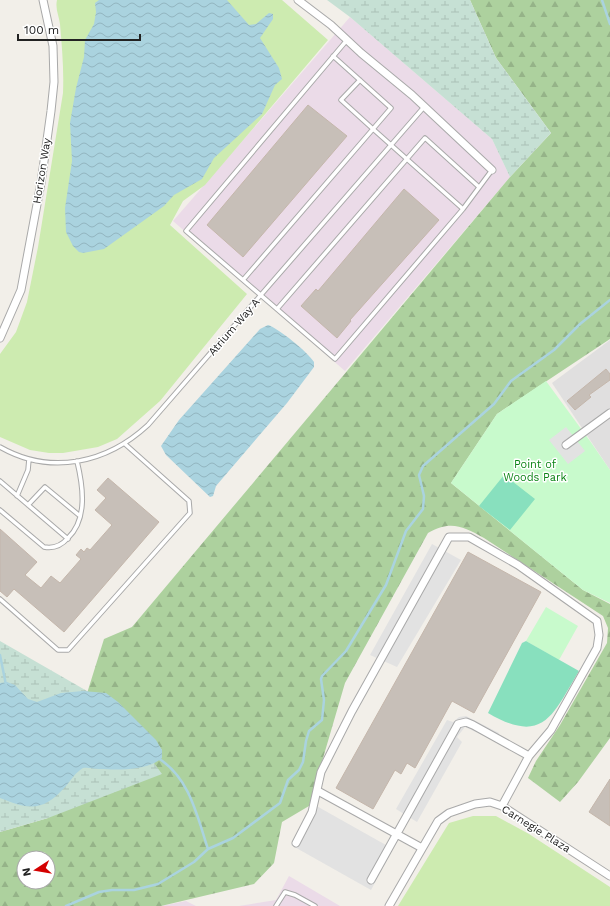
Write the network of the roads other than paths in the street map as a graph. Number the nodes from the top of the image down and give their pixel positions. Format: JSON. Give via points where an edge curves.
{"nodes":[{"id":1,"x":43,"y":0,"type":"edge"},
{"id":2,"x":298,"y":0,"type":"edge"},
{"id":3,"x":347,"y":40,"type":"junction"},
{"id":4,"x":333,"y":56,"type":"junction"},
{"id":5,"x":360,"y":80,"type":"junction"},
{"id":6,"x":425,"y":106,"type":"junction"},
{"id":7,"x":373,"y":129,"type":"junction"},
{"id":8,"x":392,"y":146,"type":"junction"},
{"id":9,"x":407,"y":159,"type":"junction"},
{"id":10,"x":492,"y":170,"type":"joint"},
{"id":11,"x":479,"y":187,"type":"junction"},
{"id":12,"x":463,"y":209,"type":"junction"},
{"id":13,"x":243,"y":280,"type":"junction"},
{"id":14,"x":261,"y":295,"type":"junction"},
{"id":15,"x":277,"y":309,"type":"junction"},
{"id":16,"x":0,"y":338,"type":"edge"},
{"id":17,"x":610,"y":413,"type":"edge"},
{"id":18,"x":125,"y":444,"type":"junction"},
{"id":19,"x":566,"y":445,"type":"dead end"},
{"id":20,"x":0,"y":446,"type":"edge"},
{"id":21,"x":29,"y":459,"type":"junction"},
{"id":22,"x":77,"y":461,"type":"junction"},
{"id":23,"x":0,"y":481,"type":"edge"},
{"id":24,"x":17,"y":496,"type":"junction"},
{"id":25,"x":28,"y":504,"type":"junction"},
{"id":26,"x":0,"y":510,"type":"edge"},
{"id":27,"x":80,"y":516,"type":"junction"},
{"id":28,"x":68,"y":539,"type":"junction"},
{"id":29,"x":0,"y":599,"type":"edge"},
{"id":30,"x":529,"y":756,"type":"junction"},
{"id":31,"x":318,"y":791,"type":"junction"},
{"id":32,"x":502,"y":806,"type":"junction"},
{"id":33,"x":396,"y":834,"type":"junction"},
{"id":34,"x":296,"y":843,"type":"dead end"},
{"id":35,"x":422,"y":848,"type":"junction"},
{"id":36,"x":610,"y":876,"type":"edge"},
{"id":37,"x":371,"y":880,"type":"dead end"},
{"id":38,"x":276,"y":906,"type":"edge"},
{"id":39,"x":315,"y":906,"type":"edge"},
{"id":40,"x":389,"y":906,"type":"edge"}],
"edges":[{"from":1,"to":16,"type":"street","name":"Horizon Way","via":[[53,46],[54,82],[51,111],[41,183],[21,290]]},
{"from":2,"to":3,"type":"street"},
{"from":3,"to":4,"type":"lane"},
{"from":3,"to":6,"type":"street"},
{"from":4,"to":5,"type":"lane"},
{"from":4,"to":13,"type":"lane","via":[[186,231]]},
{"from":5,"to":7,"type":"lane","via":[[391,108]]},
{"from":5,"to":7,"type":"lane","via":[[341,100]]},
{"from":6,"to":8,"type":"lane","name":"Atrium Way A"},
{"from":6,"to":10,"type":"street"},
{"from":7,"to":8,"type":"lane"},
{"from":7,"to":13,"type":"lane"},
{"from":8,"to":9,"type":"lane"},
{"from":8,"to":14,"type":"lane","name":"Atrium Way A"},
{"from":9,"to":11,"type":"lane","via":[[425,138]]},
{"from":9,"to":12,"type":"lane"},
{"from":9,"to":15,"type":"lane"},
{"from":10,"to":11,"type":"lane"},
{"from":11,"to":12,"type":"lane"},
{"from":12,"to":15,"type":"lane","via":[[335,359]]},
{"from":13,"to":14,"type":"lane"},
{"from":14,"to":15,"type":"lane"},
{"from":14,"to":18,"type":"lane","name":"Atrium Way A","via":[[148,425]]},
{"from":17,"to":19,"type":"street"},
{"from":18,"to":22,"type":"lane","name":"Atrium Way A","via":[[95,458]]},
{"from":18,"to":29,"type":"lane","via":[[189,500],[190,513],[68,650],[58,650]]},
{"from":20,"to":21,"type":"lane","name":"Atrium Way A","via":[[12,454]]},
{"from":21,"to":22,"type":"lane","name":"Atrium Way A","via":[[48,462]]},
{"from":21,"to":24,"type":"lane","via":[[28,470]]},
{"from":22,"to":27,"type":"lane","via":[[82,499]]},
{"from":23,"to":24,"type":"lane"},
{"from":24,"to":25,"type":"lane"},
{"from":25,"to":27,"type":"lane","via":[[45,486]]},
{"from":25,"to":28,"type":"lane"},
{"from":26,"to":28,"type":"lane","via":[[44,547],[53,549]]},
{"from":27,"to":28,"type":"lane","via":[[74,532]]},
{"from":30,"to":31,"type":"street","via":[[551,730],[597,648],[599,627],[596,621],[518,565],[469,537],[449,537],[352,711],[321,772]]},
{"from":30,"to":32,"type":"street"},
{"from":30,"to":33,"type":"street","via":[[473,725],[461,722],[455,728]]},
{"from":31,"to":33,"type":"street"},
{"from":31,"to":34,"type":"street","via":[[312,812]]},
{"from":32,"to":35,"type":"street","name":"Carnegie Plaza","via":[[490,802],[449,813],[434,827]]},
{"from":32,"to":36,"type":"street","name":"Carnegie Plaza"},
{"from":33,"to":35,"type":"street"},
{"from":33,"to":37,"type":"street"},
{"from":35,"to":40,"type":"street","name":"Carnegie Plaza"},
{"from":38,"to":39,"type":"lane","via":[[285,892],[295,894]]}]}
